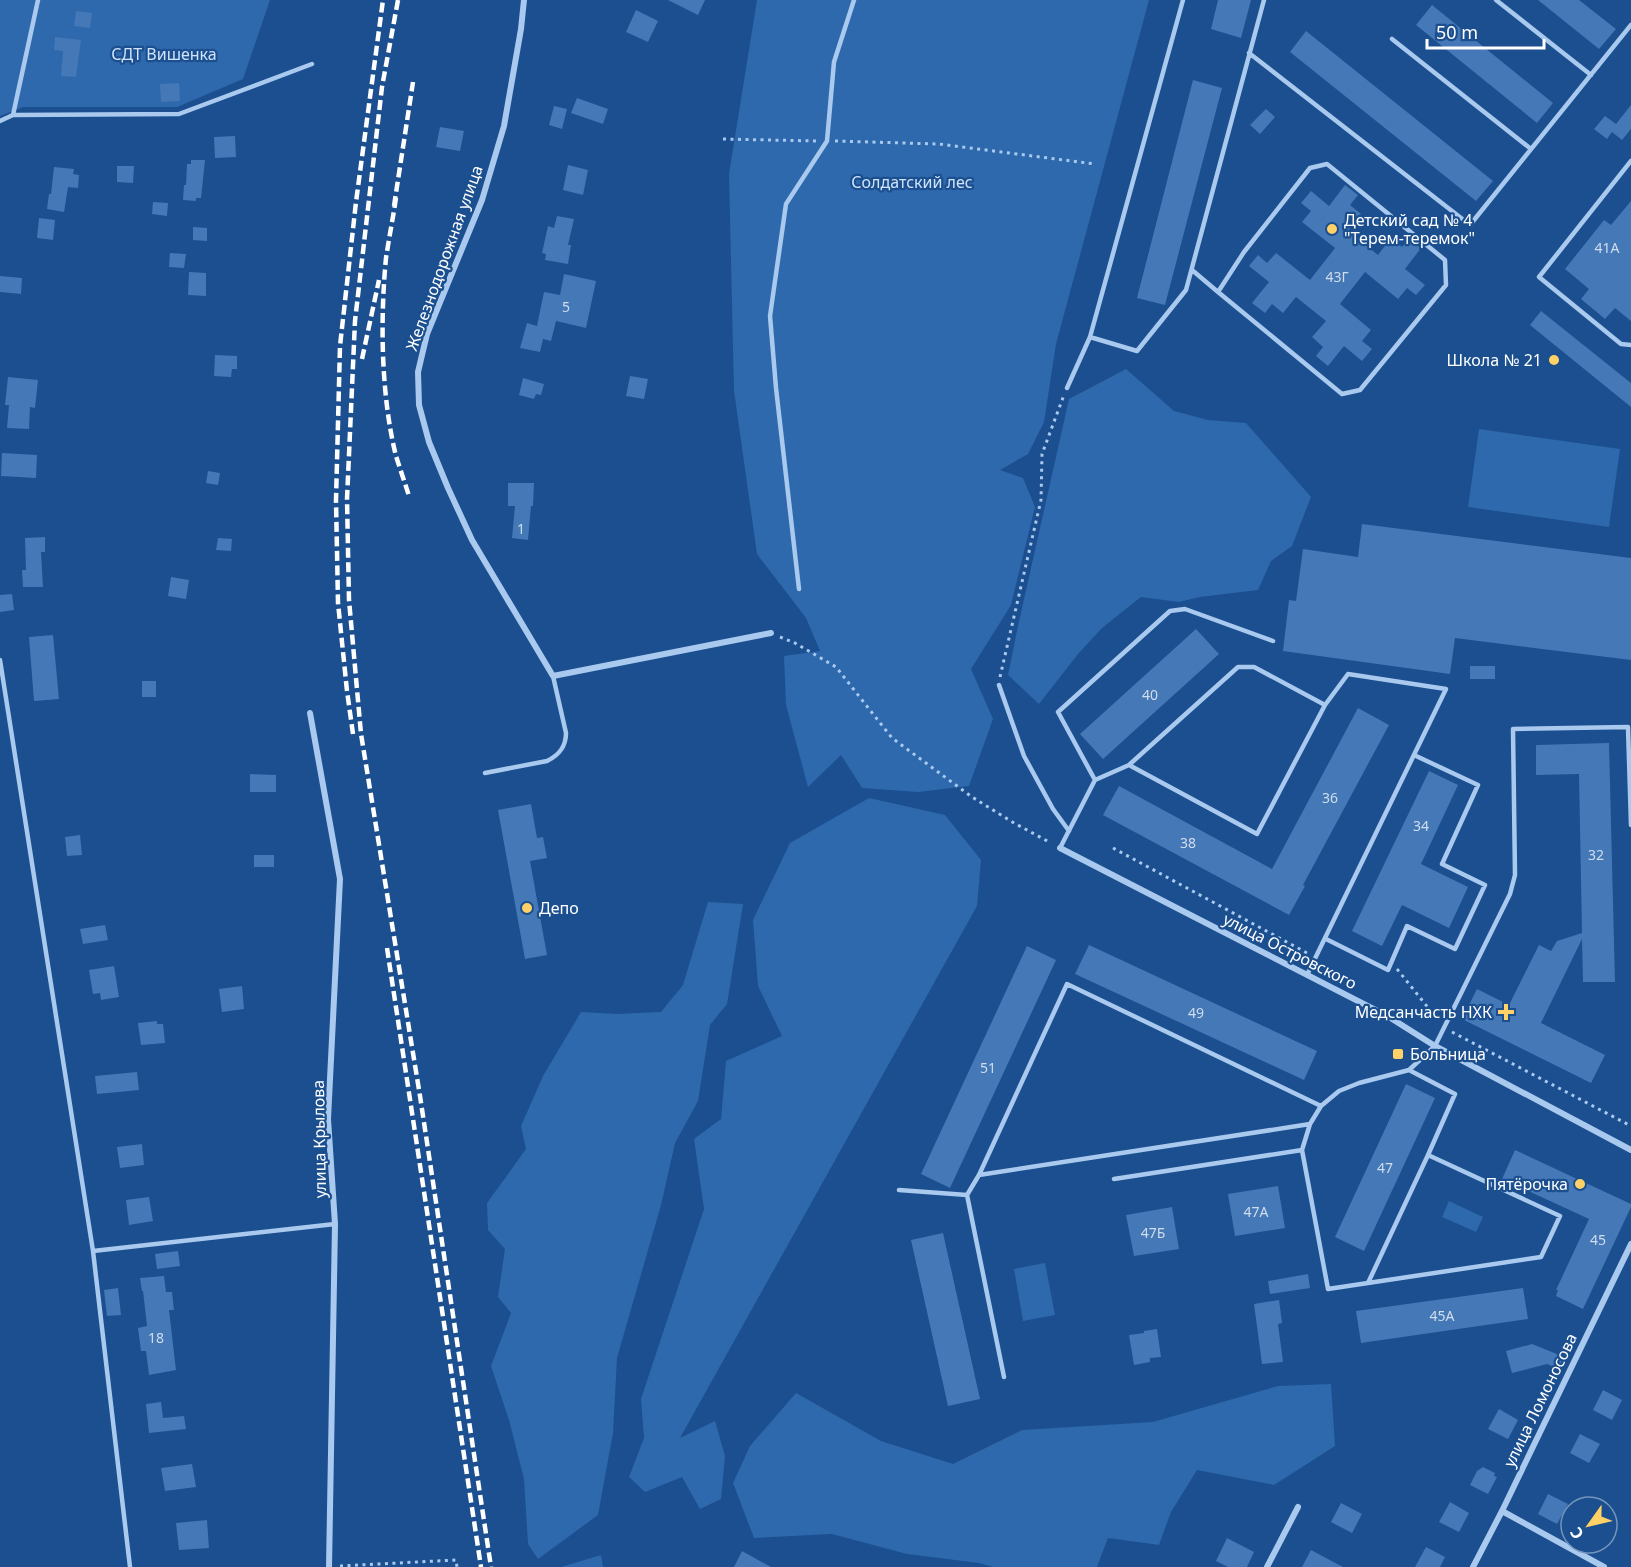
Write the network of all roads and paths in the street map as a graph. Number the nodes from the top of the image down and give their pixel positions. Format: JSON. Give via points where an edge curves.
{"nodes":[{"id":1,"x":38,"y":0,"type":"edge"},
{"id":2,"x":524,"y":0,"type":"edge"},
{"id":3,"x":854,"y":0,"type":"edge"},
{"id":4,"x":1183,"y":0,"type":"edge"},
{"id":5,"x":1264,"y":0,"type":"edge"},
{"id":6,"x":1496,"y":0,"type":"edge"},
{"id":7,"x":1631,"y":25,"type":"edge"},
{"id":8,"x":1392,"y":39,"type":"dead end"},
{"id":9,"x":1249,"y":53,"type":"junction"},
{"id":10,"x":312,"y":64,"type":"dead end"},
{"id":11,"x":1591,"y":75,"type":"junction"},
{"id":12,"x":13,"y":115,"type":"junction"},
{"id":13,"x":0,"y":121,"type":"edge"},
{"id":14,"x":723,"y":139,"type":"dead end"},
{"id":15,"x":827,"y":141,"type":"junction"},
{"id":16,"x":1531,"y":149,"type":"junction"},
{"id":17,"x":1631,"y":161,"type":"edge"},
{"id":18,"x":1095,"y":164,"type":"dead end"},
{"id":19,"x":1192,"y":270,"type":"junction"},
{"id":20,"x":1218,"y":292,"type":"junction"},
{"id":21,"x":1090,"y":337,"type":"junction"},
{"id":22,"x":1631,"y":345,"type":"edge"},
{"id":23,"x":1067,"y":388,"type":"joint"},
{"id":24,"x":798,"y":589,"type":"dead end"},
{"id":25,"x":771,"y":633,"type":"joint"},
{"id":26,"x":1273,"y":641,"type":"dead end"},
{"id":27,"x":0,"y":660,"type":"edge"},
{"id":28,"x":553,"y":676,"type":"junction"},
{"id":29,"x":999,"y":685,"type":"joint"},
{"id":30,"x":1325,"y":705,"type":"junction"},
{"id":31,"x":310,"y":713,"type":"dead end"},
{"id":32,"x":1414,"y":755,"type":"junction"},
{"id":33,"x":1129,"y":765,"type":"junction"},
{"id":34,"x":485,"y":773,"type":"dead end"},
{"id":35,"x":1095,"y":780,"type":"junction"},
{"id":36,"x":1631,"y":825,"type":"edge"},
{"id":37,"x":1069,"y":831,"type":"junction"},
{"id":38,"x":1060,"y":848,"type":"junction"},
{"id":39,"x":1113,"y":848,"type":"dead end"},
{"id":40,"x":1326,"y":939,"type":"junction"},
{"id":41,"x":1316,"y":958,"type":"junction"},
{"id":42,"x":1391,"y":962,"type":"junction"},
{"id":43,"x":1307,"y":975,"type":"junction"},
{"id":44,"x":1444,"y":1027,"type":"junction"},
{"id":45,"x":1435,"y":1046,"type":"junction"},
{"id":46,"x":1409,"y":1070,"type":"junction"},
{"id":47,"x":1321,"y":1106,"type":"junction"},
{"id":48,"x":1310,"y":1124,"type":"junction"},
{"id":49,"x":1631,"y":1126,"type":"edge"},
{"id":50,"x":1302,"y":1150,"type":"junction"},
{"id":51,"x":1631,"y":1150,"type":"edge"},
{"id":52,"x":1428,"y":1155,"type":"junction"},
{"id":53,"x":979,"y":1175,"type":"junction"},
{"id":54,"x":1114,"y":1179,"type":"dead end"},
{"id":55,"x":899,"y":1190,"type":"dead end"},
{"id":56,"x":967,"y":1195,"type":"junction"},
{"id":57,"x":335,"y":1224,"type":"junction"},
{"id":58,"x":1631,"y":1244,"type":"edge"},
{"id":59,"x":93,"y":1251,"type":"junction"},
{"id":60,"x":1368,"y":1283,"type":"junction"},
{"id":61,"x":1004,"y":1377,"type":"dead end"},
{"id":62,"x":1298,"y":1507,"type":"dead end"},
{"id":63,"x":1502,"y":1511,"type":"junction"},
{"id":64,"x":130,"y":1567,"type":"edge"},
{"id":65,"x":329,"y":1567,"type":"edge"},
{"id":66,"x":457,"y":1567,"type":"edge"},
{"id":67,"x":1267,"y":1567,"type":"edge"},
{"id":68,"x":1473,"y":1567,"type":"edge"},
{"id":69,"x":1604,"y":1567,"type":"edge"}],
"edges":[{"from":1,"to":12,"type":"lane"},
{"from":2,"to":28,"type":"street","name":"Железнодорожная улица","via":[[501,137],[482,200],[427,334],[418,372],[419,405],[447,488],[472,540]]},
{"from":3,"to":15,"type":"lane","via":[[834,62]]},
{"from":4,"to":21,"type":"lane"},
{"from":5,"to":9,"type":"lane"},
{"from":6,"to":11,"type":"lane"},
{"from":7,"to":11,"type":"lane"},
{"from":8,"to":16,"type":"lane"},
{"from":9,"to":16,"type":"lane","via":[[1470,225]]},
{"from":9,"to":19,"type":"lane"},
{"from":10,"to":12,"type":"lane","via":[[179,114]]},
{"from":11,"to":16,"type":"lane"},
{"from":12,"to":13,"type":"lane"},
{"from":14,"to":15,"type":"path"},
{"from":15,"to":18,"type":"path","via":[[939,144]]},
{"from":15,"to":24,"type":"lane","via":[[786,204],[770,316]]},
{"from":17,"to":22,"type":"lane","via":[[1539,278],[1621,344]]},
{"from":19,"to":20,"type":"lane"},
{"from":19,"to":21,"type":"lane","via":[[1186,290],[1137,351]]},
{"from":20,"to":20,"type":"lane","via":[[1342,394],[1360,390],[1446,285],[1445,260],[1327,164],[1310,168]]},
{"from":21,"to":23,"type":"lane"},
{"from":23,"to":29,"type":"path","via":[[1042,454],[1041,500]]},
{"from":25,"to":28,"type":"street"},
{"from":25,"to":38,"type":"path","via":[[836,667],[901,745],[972,796]]},
{"from":26,"to":35,"type":"lane","via":[[1185,609],[1170,611],[1058,711]]},
{"from":27,"to":59,"type":"lane"},
{"from":28,"to":34,"type":"lane","via":[[566,733],[562,749],[547,761]]},
{"from":29,"to":37,"type":"lane","via":[[1024,756]]},
{"from":30,"to":32,"type":"lane","via":[[1348,674],[1446,689]]},
{"from":30,"to":33,"type":"lane","via":[[1254,667],[1238,667]]},
{"from":30,"to":33,"type":"lane","via":[[1257,834]]},
{"from":31,"to":57,"type":"street","name":"улица Крылова","via":[[340,879],[328,1119]]},
{"from":32,"to":40,"type":"lane"},
{"from":32,"to":42,"type":"lane","via":[[1478,785],[1442,864],[1485,885],[1455,949],[1407,926]]},
{"from":33,"to":35,"type":"lane"},
{"from":35,"to":37,"type":"lane"},
{"from":36,"to":44,"type":"lane","via":[[1628,727],[1513,729],[1515,875],[1510,894]]},
{"from":37,"to":38,"type":"lane"},
{"from":38,"to":43,"type":"street","name":"улица Островского"},
{"from":39,"to":41,"type":"path"},
{"from":40,"to":41,"type":"lane"},
{"from":40,"to":42,"type":"lane","via":[[1388,970]]},
{"from":41,"to":43,"type":"lane"},
{"from":42,"to":44,"type":"path"},
{"from":43,"to":45,"type":"street","name":"улица Островского","via":[[1389,1017]]},
{"from":44,"to":45,"type":"lane"},
{"from":44,"to":49,"type":"path"},
{"from":45,"to":46,"type":"lane"},
{"from":45,"to":51,"type":"street","name":"улица Островского"},
{"from":46,"to":47,"type":"lane","via":[[1339,1091]]},
{"from":46,"to":52,"type":"lane","via":[[1455,1094]]},
{"from":47,"to":48,"type":"lane"},
{"from":47,"to":53,"type":"lane","via":[[1067,984]]},
{"from":48,"to":50,"type":"lane"},
{"from":48,"to":53,"type":"lane"},
{"from":50,"to":54,"type":"lane"},
{"from":50,"to":60,"type":"lane","via":[[1328,1289]]},
{"from":52,"to":60,"type":"lane"},
{"from":52,"to":60,"type":"lane","via":[[1560,1216],[1541,1257]]},
{"from":53,"to":56,"type":"lane"},
{"from":55,"to":56,"type":"lane"},
{"from":56,"to":61,"type":"lane"},
{"from":57,"to":59,"type":"lane"},
{"from":57,"to":65,"type":"street","name":"улица Крылова"},
{"from":58,"to":63,"type":"street","name":"улица Ломоносова"},
{"from":59,"to":64,"type":"lane"},
{"from":62,"to":67,"type":"street"},
{"from":63,"to":68,"type":"street","name":"улица Ломоносова"},
{"from":63,"to":69,"type":"street"},
{"from":65,"to":66,"type":"path","via":[[456,1560]]}]}
